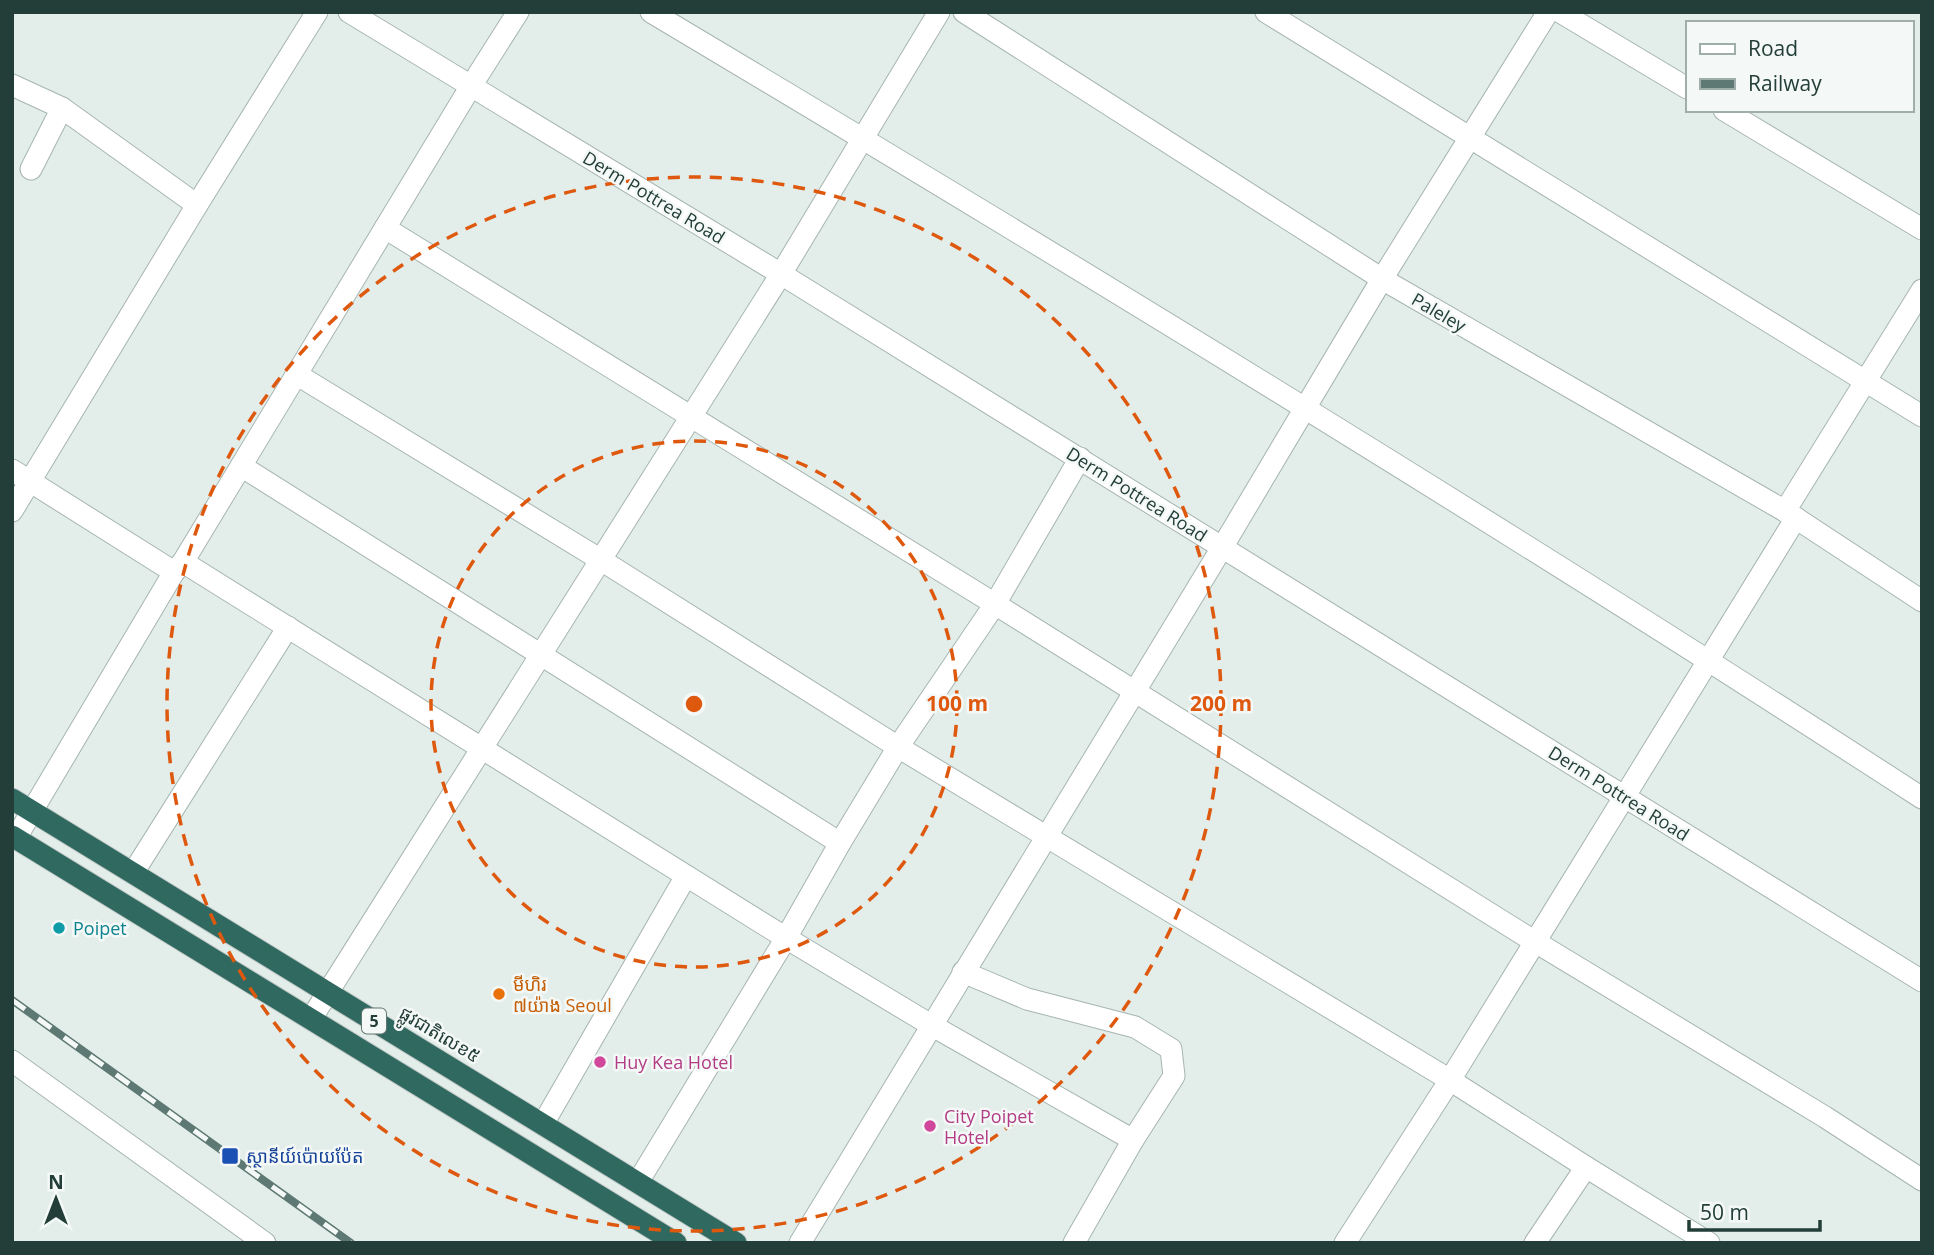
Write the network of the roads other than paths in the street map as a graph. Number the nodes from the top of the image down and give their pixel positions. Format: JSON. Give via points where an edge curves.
{"nodes":[{"id":1,"x":317,"y":12,"type":"edge"},
{"id":2,"x":349,"y":12,"type":"edge"},
{"id":3,"x":518,"y":12,"type":"edge"},
{"id":4,"x":651,"y":12,"type":"edge"},
{"id":5,"x":939,"y":12,"type":"edge"},
{"id":6,"x":964,"y":12,"type":"edge"},
{"id":7,"x":1265,"y":12,"type":"edge"},
{"id":8,"x":1548,"y":12,"type":"edge"},
{"id":9,"x":1560,"y":12,"type":"edge"},
{"id":10,"x":12,"y":85,"type":"edge"},
{"id":11,"x":471,"y":86,"type":"junction"},
{"id":12,"x":1686,"y":87,"type":"edge"},
{"id":13,"x":62,"y":108,"type":"junction"},
{"id":14,"x":1727,"y":112,"type":"edge"},
{"id":15,"x":864,"y":139,"type":"junction"},
{"id":16,"x":1471,"y":139,"type":"junction"},
{"id":17,"x":31,"y":169,"type":"dead end"},
{"id":18,"x":197,"y":205,"type":"junction"},
{"id":19,"x":385,"y":228,"type":"junction"},
{"id":20,"x":1922,"y":229,"type":"edge"},
{"id":21,"x":781,"y":274,"type":"junction"},
{"id":22,"x":1382,"y":279,"type":"junction"},
{"id":23,"x":1922,"y":290,"type":"edge"},
{"id":24,"x":296,"y":374,"type":"junction"},
{"id":25,"x":1866,"y":382,"type":"junction"},
{"id":26,"x":1306,"y":409,"type":"junction"},
{"id":27,"x":1922,"y":416,"type":"edge"},
{"id":28,"x":691,"y":418,"type":"junction"},
{"id":29,"x":1080,"y":458,"type":"junction"},
{"id":30,"x":241,"y":466,"type":"junction"},
{"id":31,"x":21,"y":476,"type":"edge"},
{"id":32,"x":12,"y":511,"type":"edge"},
{"id":33,"x":1790,"y":515,"type":"junction"},
{"id":34,"x":1223,"y":547,"type":"junction"},
{"id":35,"x":601,"y":560,"type":"junction"},
{"id":36,"x":179,"y":567,"type":"junction"},
{"id":37,"x":1922,"y":601,"type":"edge"},
{"id":38,"x":995,"y":604,"type":"junction"},
{"id":39,"x":288,"y":627,"type":"junction"},
{"id":40,"x":541,"y":655,"type":"junction"},
{"id":41,"x":1709,"y":660,"type":"junction"},
{"id":42,"x":1135,"y":691,"type":"junction"},
{"id":43,"x":898,"y":747,"type":"junction"},
{"id":44,"x":482,"y":748,"type":"junction"},
{"id":45,"x":1625,"y":796,"type":"junction"},
{"id":46,"x":1922,"y":798,"type":"edge"},
{"id":47,"x":12,"y":799,"type":"edge"},
{"id":48,"x":33,"y":812,"type":"junction"},
{"id":49,"x":1046,"y":836,"type":"junction"},
{"id":50,"x":14,"y":837,"type":"edge"},
{"id":51,"x":840,"y":843,"type":"junction"},
{"id":52,"x":134,"y":873,"type":"junction"},
{"id":53,"x":686,"y":876,"type":"junction"},
{"id":54,"x":786,"y":938,"type":"junction"},
{"id":55,"x":1535,"y":942,"type":"junction"},
{"id":56,"x":963,"y":972,"type":"junction"},
{"id":57,"x":1922,"y":981,"type":"edge"},
{"id":58,"x":328,"y":992,"type":"junction"},
{"id":59,"x":311,"y":1019,"type":"junction"},
{"id":60,"x":931,"y":1025,"type":"junction"},
{"id":61,"x":12,"y":1061,"type":"edge"},
{"id":62,"x":1450,"y":1080,"type":"junction"},
{"id":63,"x":543,"y":1124,"type":"junction"},
{"id":64,"x":1133,"y":1140,"type":"junction"},
{"id":65,"x":1586,"y":1167,"type":"junction"},
{"id":66,"x":1922,"y":1181,"type":"edge"},
{"id":67,"x":638,"y":1182,"type":"junction"},
{"id":68,"x":265,"y":1243,"type":"edge"},
{"id":69,"x":676,"y":1243,"type":"edge"},
{"id":70,"x":736,"y":1243,"type":"edge"},
{"id":71,"x":800,"y":1243,"type":"edge"},
{"id":72,"x":1074,"y":1243,"type":"edge"},
{"id":73,"x":1345,"y":1243,"type":"edge"},
{"id":74,"x":1535,"y":1243,"type":"edge"},
{"id":75,"x":1709,"y":1243,"type":"edge"}],
"edges":[{"from":1,"to":18,"type":"street"},
{"from":2,"to":11,"type":"street","name":"Derm Pottrea Road"},
{"from":3,"to":11,"type":"street"},
{"from":4,"to":15,"type":"street"},
{"from":5,"to":15,"type":"street"},
{"from":6,"to":22,"type":"street","name":"Paleley"},
{"from":7,"to":16,"type":"street"},
{"from":8,"to":16,"type":"street"},
{"from":9,"to":12,"type":"street"},
{"from":10,"to":13,"type":"street"},
{"from":11,"to":19,"type":"street"},
{"from":11,"to":21,"type":"street","name":"Derm Pottrea Road"},
{"from":13,"to":17,"type":"street"},
{"from":13,"to":18,"type":"street"},
{"from":14,"to":20,"type":"street"},
{"from":15,"to":21,"type":"street"},
{"from":15,"to":26,"type":"street"},
{"from":16,"to":22,"type":"street"},
{"from":16,"to":25,"type":"street"},
{"from":18,"to":31,"type":"street"},
{"from":19,"to":24,"type":"street"},
{"from":19,"to":28,"type":"street"},
{"from":21,"to":28,"type":"street"},
{"from":21,"to":29,"type":"street","name":"Derm Pottrea Road"},
{"from":22,"to":26,"type":"street"},
{"from":22,"to":33,"type":"street","name":"Paleley"},
{"from":23,"to":25,"type":"street"},
{"from":24,"to":30,"type":"street"},
{"from":24,"to":35,"type":"street"},
{"from":25,"to":27,"type":"street"},
{"from":25,"to":33,"type":"street"},
{"from":26,"to":34,"type":"street"},
{"from":26,"to":41,"type":"street"},
{"from":28,"to":35,"type":"street"},
{"from":28,"to":38,"type":"street"},
{"from":29,"to":34,"type":"street","name":"Derm Pottrea Road"},
{"from":29,"to":38,"type":"street"},
{"from":30,"to":36,"type":"street"},
{"from":30,"to":40,"type":"street"},
{"from":31,"to":32,"type":"street"},
{"from":31,"to":36,"type":"street"},
{"from":33,"to":37,"type":"street","name":"Paleley"},
{"from":33,"to":41,"type":"street"},
{"from":34,"to":42,"type":"street"},
{"from":34,"to":45,"type":"street","name":"Derm Pottrea Road"},
{"from":35,"to":40,"type":"street"},
{"from":35,"to":43,"type":"street"},
{"from":36,"to":39,"type":"street"},
{"from":36,"to":48,"type":"street"},
{"from":38,"to":42,"type":"street"},
{"from":38,"to":43,"type":"street"},
{"from":39,"to":44,"type":"street"},
{"from":39,"to":52,"type":"street"},
{"from":40,"to":44,"type":"street"},
{"from":40,"to":51,"type":"street"},
{"from":41,"to":45,"type":"street"},
{"from":41,"to":46,"type":"street"},
{"from":42,"to":49,"type":"street"},
{"from":42,"to":55,"type":"street"},
{"from":43,"to":49,"type":"street"},
{"from":43,"to":51,"type":"street"},
{"from":44,"to":53,"type":"street"},
{"from":44,"to":58,"type":"street"},
{"from":45,"to":55,"type":"street"},
{"from":45,"to":57,"type":"street","name":"Derm Pottrea Road"},
{"from":47,"to":48,"type":"highway","name":"ផ្លូវជាតិលេខ៥","number":"5"},
{"from":48,"to":50,"type":"street"},
{"from":48,"to":52,"type":"highway","name":"ផ្លូវជាតិលេខ៥","number":"5"},
{"from":49,"to":56,"type":"street"},
{"from":49,"to":62,"type":"street"},
{"from":50,"to":59,"type":"highway","number":"5"},
{"from":51,"to":54,"type":"street"},
{"from":52,"to":58,"type":"highway","name":"ផ្លូវជាតិលេខ៥","number":"5"},
{"from":53,"to":54,"type":"street"},
{"from":53,"to":63,"type":"street"},
{"from":54,"to":60,"type":"street"},
{"from":54,"to":67,"type":"street"},
{"from":55,"to":62,"type":"street"},
{"from":55,"to":66,"type":"street"},
{"from":56,"to":60,"type":"street"},
{"from":56,"to":64,"type":"street","via":[[1027,999],[1135,1027],[1171,1049],[1174,1076]]},
{"from":58,"to":59,"type":"street"},
{"from":58,"to":63,"type":"highway","name":"ផ្លូវជាតិលេខ៥","number":"5"},
{"from":59,"to":69,"type":"highway","number":"5"},
{"from":60,"to":64,"type":"street"},
{"from":60,"to":71,"type":"street"},
{"from":61,"to":68,"type":"street"},
{"from":62,"to":65,"type":"street"},
{"from":62,"to":73,"type":"street"},
{"from":63,"to":67,"type":"highway","name":"ផ្លូវជាតិលេខ៥","number":"5"},
{"from":64,"to":72,"type":"street"},
{"from":65,"to":74,"type":"street"},
{"from":65,"to":75,"type":"street"},
{"from":67,"to":70,"type":"highway","name":"ផ្លូវជាតិលេខ៥","number":"5"}]}
